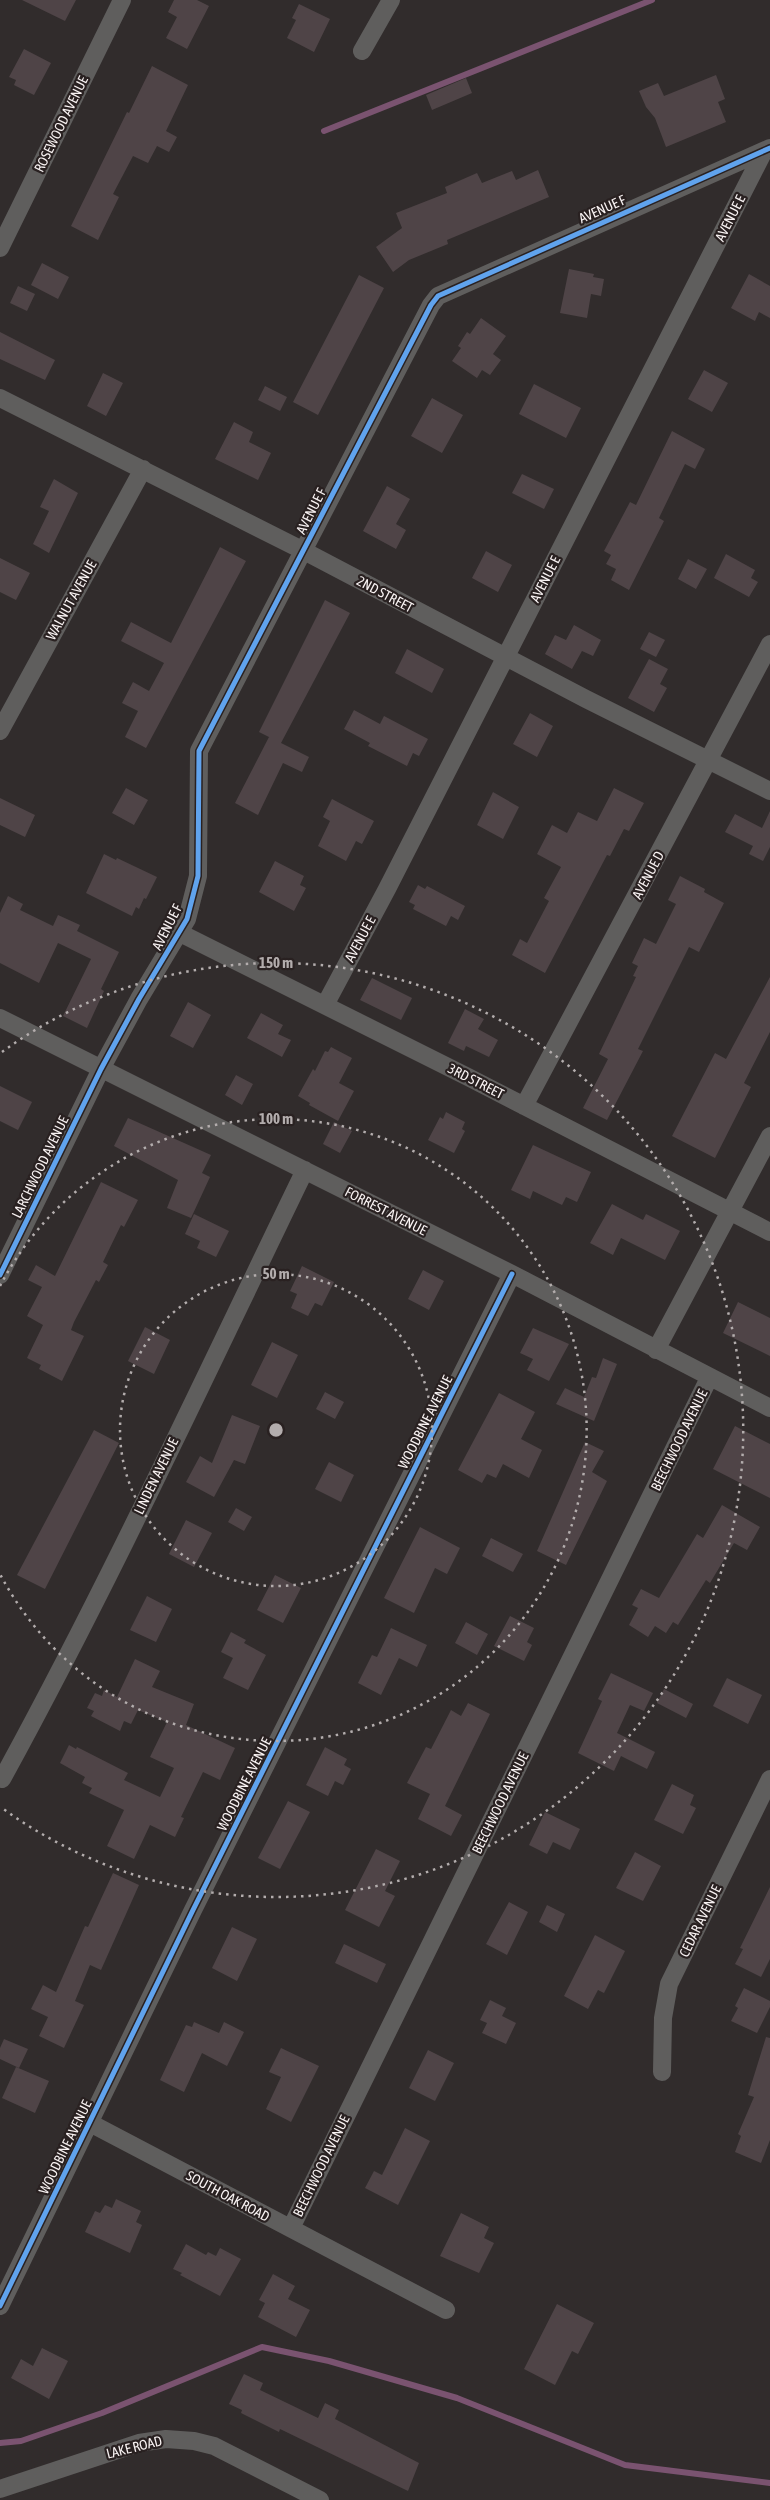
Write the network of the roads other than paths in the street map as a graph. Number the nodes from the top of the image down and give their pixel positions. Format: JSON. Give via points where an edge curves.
{"nodes":[{"id":1,"x":122,"y":0,"type":"edge"},
{"id":2,"x":391,"y":0,"type":"edge"},
{"id":3,"x":362,"y":51,"type":"dead end"},
{"id":4,"x":767,"y":149,"type":"edge"},
{"id":5,"x":0,"y":248,"type":"edge"},
{"id":6,"x":0,"y":398,"type":"edge"},
{"id":7,"x":143,"y":469,"type":"junction"},
{"id":8,"x":304,"y":551,"type":"junction"},
{"id":9,"x":770,"y":644,"type":"edge"},
{"id":10,"x":505,"y":656,"type":"junction"},
{"id":11,"x":0,"y":731,"type":"edge"},
{"id":12,"x":709,"y":760,"type":"junction"},
{"id":13,"x":770,"y":791,"type":"edge"},
{"id":14,"x":180,"y":933,"type":"junction"},
{"id":15,"x":325,"y":1005,"type":"junction"},
{"id":16,"x":0,"y":1018,"type":"edge"},
{"id":17,"x":101,"y":1068,"type":"junction"},
{"id":18,"x":524,"y":1106,"type":"junction"},
{"id":19,"x":770,"y":1136,"type":"edge"},
{"id":20,"x":305,"y":1170,"type":"junction"},
{"id":21,"x":730,"y":1212,"type":"junction"},
{"id":22,"x":770,"y":1232,"type":"edge"},
{"id":23,"x":512,"y":1274,"type":"junction"},
{"id":24,"x":0,"y":1275,"type":"edge"},
{"id":25,"x":656,"y":1350,"type":"junction"},
{"id":26,"x":709,"y":1378,"type":"junction"},
{"id":27,"x":770,"y":1408,"type":"edge"},
{"id":28,"x":2,"y":1779,"type":"dead end"},
{"id":29,"x":770,"y":1779,"type":"edge"},
{"id":30,"x":662,"y":2072,"type":"dead end"},
{"id":31,"x":90,"y":2123,"type":"junction"},
{"id":32,"x":291,"y":2228,"type":"junction"},
{"id":33,"x":0,"y":2306,"type":"edge"},
{"id":34,"x":446,"y":2310,"type":"dead end"},
{"id":35,"x":0,"y":2489,"type":"edge"},
{"id":36,"x":320,"y":2500,"type":"edge"}],
"edges":[{"from":1,"to":5,"type":"street","name":"ROSEWOOD AVENUE"},
{"from":2,"to":3,"type":"street"},
{"from":4,"to":8,"type":"street","name":"AVENUE F","via":[[438,296]]},
{"from":4,"to":10,"type":"street","name":"AVENUE E"},
{"from":6,"to":7,"type":"street","name":"2ND STREET"},
{"from":7,"to":8,"type":"street","name":"2ND STREET"},
{"from":7,"to":11,"type":"street","name":"WALNUT AVENUE"},
{"from":8,"to":10,"type":"street","name":"2ND STREET"},
{"from":8,"to":14,"type":"street","name":"AVENUE F","via":[[199,751],[198,876],[194,898]]},
{"from":9,"to":12,"type":"street","name":"AVENUE D"},
{"from":10,"to":12,"type":"street","name":"2ND STREET"},
{"from":10,"to":15,"type":"street","name":"AVENUE E"},
{"from":12,"to":13,"type":"street","name":"2ND STREET"},
{"from":12,"to":18,"type":"street","name":"AVENUE D"},
{"from":14,"to":15,"type":"street","name":"3RD STREET"},
{"from":14,"to":17,"type":"street","name":"AVENUE F"},
{"from":15,"to":18,"type":"street","name":"3RD STREET"},
{"from":16,"to":17,"type":"street","name":"FORREST AVENUE"},
{"from":17,"to":20,"type":"street","name":"FORREST AVENUE"},
{"from":17,"to":24,"type":"street","name":"LARCHWOOD AVENUE"},
{"from":18,"to":21,"type":"street","name":"3RD STREET"},
{"from":19,"to":21,"type":"street"},
{"from":20,"to":23,"type":"street","name":"FORREST AVENUE"},
{"from":20,"to":28,"type":"street","name":"LINDEN AVENUE","via":[[75,1640]]},
{"from":21,"to":22,"type":"street","name":"3RD STREET"},
{"from":21,"to":25,"type":"street"},
{"from":23,"to":25,"type":"street","name":"FORREST AVENUE"},
{"from":23,"to":31,"type":"street","name":"WOODBINE AVENUE","via":[[192,1910]]},
{"from":25,"to":26,"type":"street","name":"FORREST AVENUE"},
{"from":26,"to":27,"type":"street","name":"FORREST AVENUE"},
{"from":26,"to":32,"type":"street","name":"BEECHWOOD AVENUE"},
{"from":29,"to":30,"type":"street","name":"CEDAR AVENUE","via":[[669,1984],[663,2018]]},
{"from":31,"to":32,"type":"street","name":"SOUTH OAK ROAD"},
{"from":31,"to":33,"type":"street","name":"WOODBINE AVENUE"},
{"from":32,"to":34,"type":"street","name":"SOUTH OAK ROAD"},
{"from":35,"to":36,"type":"street","name":"LAKE ROAD","via":[[139,2443],[166,2438],[214,2446]]}]}
